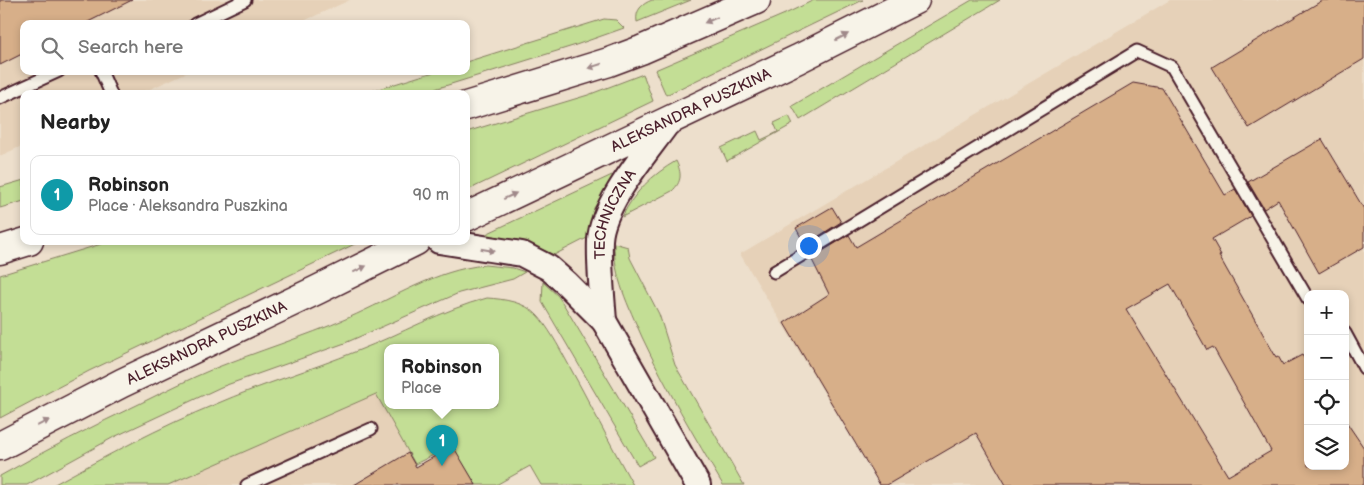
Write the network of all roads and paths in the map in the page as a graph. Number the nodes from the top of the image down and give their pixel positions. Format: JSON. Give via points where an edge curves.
{"nodes":[{"id":1,"x":245,"y":0,"type":"edge"},
{"id":2,"x":756,"y":0,"type":"edge"},
{"id":3,"x":914,"y":0,"type":"edge"},
{"id":4,"x":203,"y":20,"type":"edge"},
{"id":5,"x":50,"y":75,"type":"edge"},
{"id":6,"x":103,"y":75,"type":"edge"},
{"id":7,"x":109,"y":90,"type":"edge"},
{"id":8,"x":0,"y":98,"type":"edge"},
{"id":9,"x":470,"y":105,"type":"edge"},
{"id":10,"x":669,"y":121,"type":"junction"},
{"id":11,"x":470,"y":215,"type":"edge"},
{"id":12,"x":20,"y":244,"type":"edge"},
{"id":13,"x":408,"y":245,"type":"edge"},
{"id":14,"x":465,"y":245,"type":"edge"},
{"id":15,"x":0,"y":250,"type":"edge"},
{"id":16,"x":774,"y":272,"type":"dead end"},
{"id":17,"x":1304,"y":292,"type":"edge"},
{"id":18,"x":604,"y":321,"type":"junction"},
{"id":19,"x":1346,"y":335,"type":"edge"},
{"id":20,"x":1364,"y":368,"type":"edge"},
{"id":21,"x":371,"y":429,"type":"dead end"},
{"id":22,"x":0,"y":446,"type":"edge"},
{"id":23,"x":246,"y":485,"type":"edge"},
{"id":24,"x":698,"y":485,"type":"edge"}],
"edges":[{"from":1,"to":4,"type":"lane"},
{"from":2,"to":9,"type":"main road","one_way":true,"via":[[609,62]]},
{"from":10,"to":3,"type":"main road","name":"ALEKSANDRA PUSZKINA","one_way":true},
{"from":5,"to":8,"type":"lane"},
{"from":6,"to":7,"type":"lane"},
{"from":11,"to":10,"type":"main road","name":"ALEKSANDRA PUSZKINA","one_way":true},
{"from":10,"to":18,"type":"street","name":"TECHNICZNA","via":[[619,191],[605,217],[600,238]]},
{"from":12,"to":15,"type":"main road"},
{"from":22,"to":13,"type":"main road","name":"ALEKSANDRA PUSZKINA","one_way":true,"via":[[122,382]]},
{"from":14,"to":18,"type":"street","name":"TECHNICZNA","one_way":true,"via":[[522,254],[549,268]]},
{"from":16,"to":17,"type":"lane","via":[[1137,51],[1172,66]]},
{"from":18,"to":24,"type":"street","name":"TECHNICZNA"},
{"from":19,"to":20,"type":"lane"},
{"from":21,"to":23,"type":"lane"}]}
